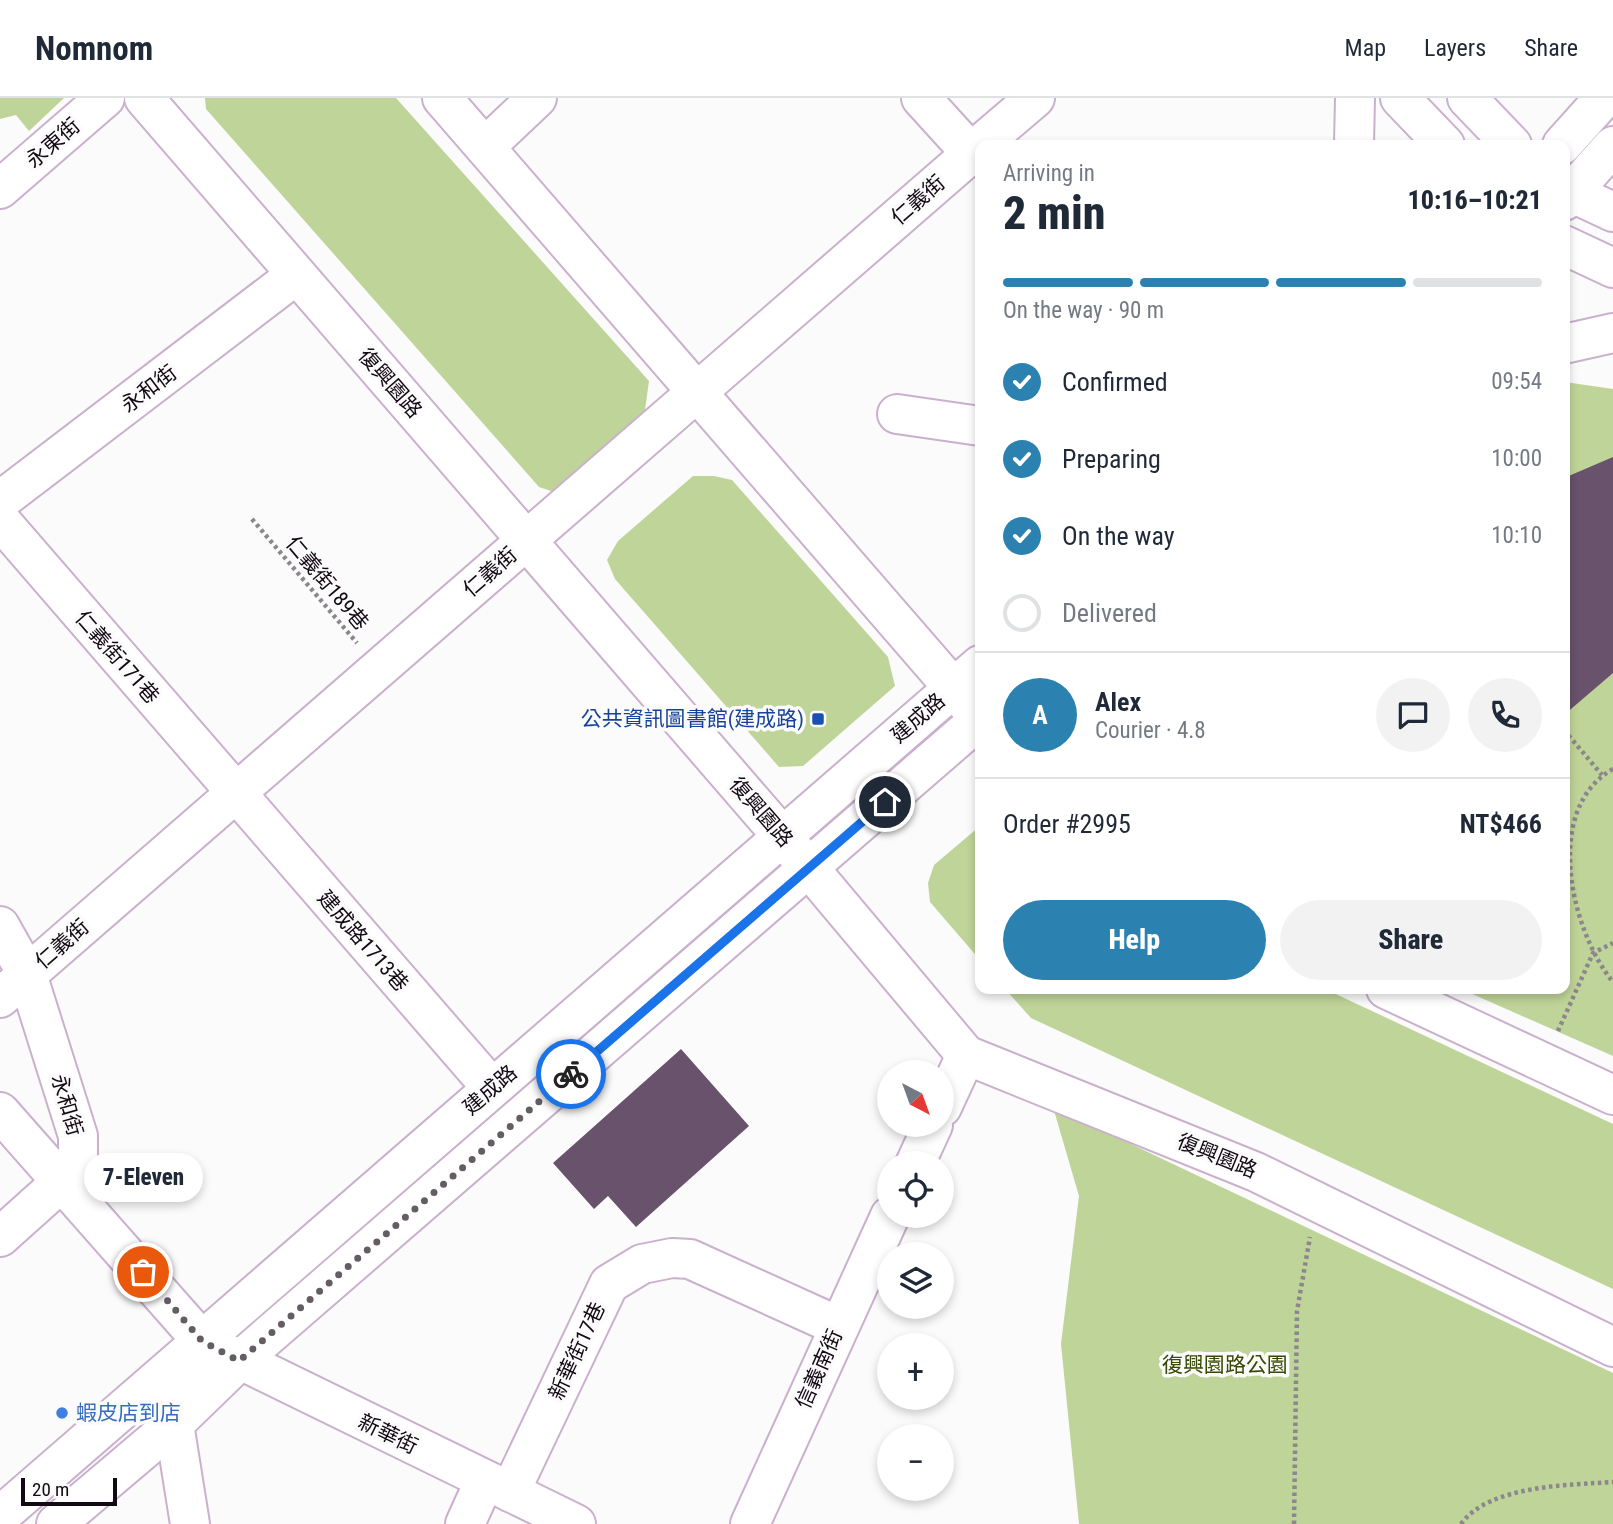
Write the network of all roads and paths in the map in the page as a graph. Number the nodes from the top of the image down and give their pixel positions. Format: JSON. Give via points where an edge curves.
{"nodes":[{"id":1,"x":105,"y":98,"type":"edge"},
{"id":2,"x":144,"y":98,"type":"edge"},
{"id":3,"x":442,"y":98,"type":"edge"},
{"id":4,"x":537,"y":98,"type":"edge"},
{"id":5,"x":921,"y":98,"type":"edge"},
{"id":6,"x":1035,"y":98,"type":"edge"},
{"id":7,"x":1355,"y":98,"type":"edge"},
{"id":8,"x":1400,"y":98,"type":"edge"},
{"id":9,"x":1467,"y":98,"type":"edge"},
{"id":10,"x":1604,"y":98,"type":"edge"},
{"id":11,"x":986,"y":140,"type":"edge"},
{"id":12,"x":1354,"y":140,"type":"edge"},
{"id":13,"x":1440,"y":140,"type":"edge"},
{"id":14,"x":1507,"y":140,"type":"edge"},
{"id":15,"x":1566,"y":140,"type":"edge"},
{"id":16,"x":975,"y":146,"type":"edge"},
{"id":17,"x":1613,"y":146,"type":"edge"},
{"id":18,"x":485,"y":147,"type":"junction"},
{"id":19,"x":975,"y":150,"type":"edge"},
{"id":20,"x":0,"y":188,"type":"edge"},
{"id":21,"x":1570,"y":190,"type":"edge"},
{"id":22,"x":1570,"y":196,"type":"edge"},
{"id":23,"x":1613,"y":212,"type":"edge"},
{"id":24,"x":1570,"y":248,"type":"edge"},
{"id":25,"x":1613,"y":268,"type":"edge"},
{"id":26,"x":296,"y":275,"type":"junction"},
{"id":27,"x":1613,"y":333,"type":"edge"},
{"id":28,"x":1570,"y":343,"type":"edge"},
{"id":29,"x":698,"y":391,"type":"junction"},
{"id":30,"x":897,"y":414,"type":"dead end"},
{"id":31,"x":975,"y":425,"type":"edge"},
{"id":32,"x":0,"y":501,"type":"edge"},
{"id":33,"x":252,"y":519,"type":"dead end"},
{"id":34,"x":0,"y":520,"type":"edge"},
{"id":35,"x":526,"y":540,"type":"junction"},
{"id":36,"x":379,"y":669,"type":"junction"},
{"id":37,"x":967,"y":676,"type":"edge"},
{"id":38,"x":975,"y":702,"type":"edge"},
{"id":39,"x":975,"y":723,"type":"edge"},
{"id":40,"x":1570,"y":737,"type":"edge"},
{"id":41,"x":1613,"y":769,"type":"edge"},
{"id":42,"x":1602,"y":775,"type":"junction"},
{"id":43,"x":235,"y":794,"type":"junction"},
{"id":44,"x":782,"y":836,"type":"junction"},
{"id":45,"x":1570,"y":844,"type":"edge"},
{"id":46,"x":809,"y":868,"type":"junction"},
{"id":47,"x":1570,"y":883,"type":"edge"},
{"id":48,"x":0,"y":926,"type":"edge"},
{"id":49,"x":1613,"y":943,"type":"edge"},
{"id":50,"x":1593,"y":953,"type":"junction"},
{"id":51,"x":1613,"y":982,"type":"edge"},
{"id":52,"x":14,"y":986,"type":"edge"},
{"id":53,"x":1397,"y":994,"type":"edge"},
{"id":54,"x":966,"y":1055,"type":"junction"},
{"id":55,"x":1544,"y":1062,"type":"junction"},
{"id":56,"x":954,"y":1081,"type":"edge"},
{"id":57,"x":492,"y":1088,"type":"junction"},
{"id":58,"x":1613,"y":1095,"type":"edge"},
{"id":59,"x":0,"y":1112,"type":"edge"},
{"id":60,"x":62,"y":1183,"type":"junction"},
{"id":61,"x":1317,"y":1202,"type":"junction"},
{"id":62,"x":884,"y":1228,"type":"edge"},
{"id":63,"x":0,"y":1237,"type":"edge"},
{"id":64,"x":838,"y":1326,"type":"junction"},
{"id":65,"x":202,"y":1341,"type":"junction"},
{"id":66,"x":1613,"y":1347,"type":"edge"},
{"id":67,"x":239,"y":1361,"type":"junction"},
{"id":68,"x":174,"y":1424,"type":"junction"},
{"id":69,"x":1613,"y":1482,"type":"edge"},
{"id":70,"x":497,"y":1487,"type":"junction"},
{"id":71,"x":0,"y":1517,"type":"edge"},
{"id":72,"x":56,"y":1524,"type":"edge"},
{"id":73,"x":190,"y":1524,"type":"edge"},
{"id":74,"x":465,"y":1524,"type":"edge"},
{"id":75,"x":576,"y":1524,"type":"edge"},
{"id":76,"x":750,"y":1524,"type":"edge"},
{"id":77,"x":1294,"y":1524,"type":"edge"},
{"id":78,"x":1461,"y":1524,"type":"edge"}],
"edges":[{"from":1,"to":20,"type":"street","name":"永東街"},
{"from":2,"to":26,"type":"street","name":"復興園路"},
{"from":3,"to":18,"type":"street"},
{"from":4,"to":18,"type":"street"},
{"from":5,"to":16,"type":"street"},
{"from":6,"to":11,"type":"street","name":"仁義街"},
{"from":7,"to":12,"type":"street"},
{"from":8,"to":13,"type":"street"},
{"from":9,"to":14,"type":"street"},
{"from":10,"to":15,"type":"street"},
{"from":17,"to":21,"type":"street"},
{"from":18,"to":29,"type":"street"},
{"from":19,"to":29,"type":"street","name":"仁義街"},
{"from":22,"to":23,"type":"street"},
{"from":24,"to":25,"type":"street"},
{"from":26,"to":32,"type":"street","name":"永和街"},
{"from":26,"to":35,"type":"street","name":"復興園路"},
{"from":27,"to":28,"type":"street"},
{"from":29,"to":35,"type":"street","name":"仁義街"},
{"from":29,"to":37,"type":"street"},
{"from":30,"to":31,"type":"street"},
{"from":33,"to":36,"type":"path","name":"仁義街189巷"},
{"from":34,"to":43,"type":"street","name":"仁義街171巷"},
{"from":35,"to":36,"type":"street","name":"仁義街"},
{"from":35,"to":44,"type":"street","name":"復興園路"},
{"from":36,"to":43,"type":"street","name":"仁義街"},
{"from":37,"to":38,"type":"street"},
{"from":37,"to":44,"type":"street","name":"建成路"},
{"from":39,"to":46,"type":"street","name":"建成路"},
{"from":40,"to":42,"type":"path"},
{"from":41,"to":42,"type":"path"},
{"from":42,"to":45,"type":"path","via":[[1581,803]]},
{"from":43,"to":52,"type":"street","name":"仁義街"},
{"from":43,"to":57,"type":"street","name":"建成路1713巷"},
{"from":44,"to":46,"type":"street","name":"復興園路"},
{"from":44,"to":57,"type":"street","name":"建成路"},
{"from":46,"to":54,"type":"street","name":"復興園路"},
{"from":46,"to":67,"type":"street","name":"建成路"},
{"from":47,"to":50,"type":"path"},
{"from":48,"to":52,"type":"street","name":"永和街"},
{"from":49,"to":50,"type":"path"},
{"from":50,"to":51,"type":"path"},
{"from":50,"to":55,"type":"path"},
{"from":52,"to":60,"type":"street","name":"永和街","via":[[78,1136],[78,1167]]},
{"from":53,"to":55,"type":"street"},
{"from":54,"to":56,"type":"street"},
{"from":54,"to":61,"type":"street","name":"復興園路","via":[[1256,1172]]},
{"from":55,"to":58,"type":"street"},
{"from":57,"to":65,"type":"street","name":"建成路"},
{"from":59,"to":60,"type":"street"},
{"from":60,"to":63,"type":"street","name":"永和街"},
{"from":60,"to":65,"type":"street"},
{"from":61,"to":66,"type":"street","name":"復興園路"},
{"from":61,"to":77,"type":"path","via":[[1297,1311]]},
{"from":62,"to":64,"type":"street","name":"信義南街"},
{"from":64,"to":70,"type":"street","name":"新華街17巷","via":[[690,1259],[642,1264],[609,1284]]},
{"from":64,"to":76,"type":"street","name":"信義南街"},
{"from":65,"to":67,"type":"street","name":"新華街"},
{"from":65,"to":68,"type":"street"},
{"from":65,"to":71,"type":"street","name":"建成路"},
{"from":67,"to":68,"type":"street","name":"建成路"},
{"from":67,"to":70,"type":"street","name":"新華街"},
{"from":68,"to":72,"type":"street","name":"建成路"},
{"from":68,"to":73,"type":"street"},
{"from":69,"to":78,"type":"path","via":[[1532,1488],[1471,1511]]},
{"from":70,"to":74,"type":"street","name":"新華街17巷"},
{"from":70,"to":75,"type":"street","name":"新華街"}]}
